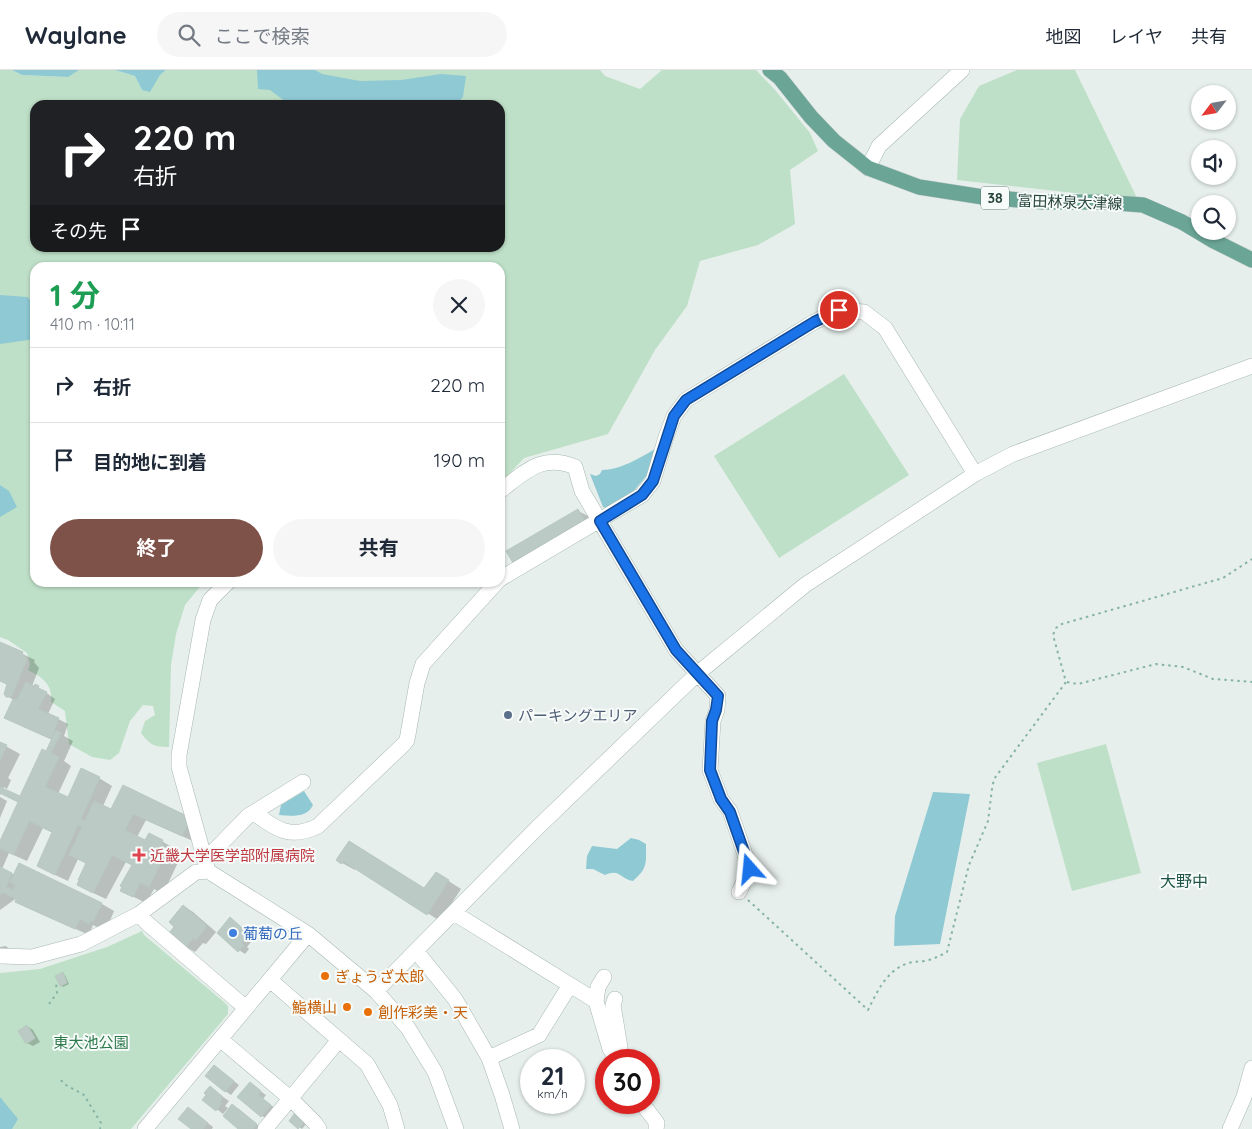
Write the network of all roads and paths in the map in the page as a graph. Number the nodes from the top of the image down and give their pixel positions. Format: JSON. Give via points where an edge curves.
{"nodes":[{"id":1,"x":770,"y":70,"type":"edge"},
{"id":2,"x":962,"y":70,"type":"edge"},
{"id":3,"x":868,"y":168,"type":"junction"},
{"id":4,"x":1252,"y":260,"type":"edge"},
{"id":5,"x":1252,"y":366,"type":"edge"},
{"id":6,"x":975,"y":474,"type":"junction"},
{"id":7,"x":505,"y":488,"type":"edge"},
{"id":8,"x":600,"y":521,"type":"junction"},
{"id":9,"x":1252,"y":560,"type":"edge"},
{"id":10,"x":505,"y":576,"type":"edge"},
{"id":11,"x":223,"y":587,"type":"edge"},
{"id":12,"x":492,"y":587,"type":"edge"},
{"id":13,"x":697,"y":674,"type":"junction"},
{"id":14,"x":1066,"y":682,"type":"junction"},
{"id":15,"x":1252,"y":682,"type":"edge"},
{"id":16,"x":303,"y":782,"type":"dead end"},
{"id":17,"x":254,"y":813,"type":"junction"},
{"id":18,"x":207,"y":866,"type":"junction"},
{"id":19,"x":739,"y":892,"type":"joint"},
{"id":20,"x":454,"y":913,"type":"junction"},
{"id":21,"x":139,"y":914,"type":"junction"},
{"id":22,"x":308,"y":934,"type":"junction"},
{"id":23,"x":416,"y":951,"type":"junction"},
{"id":24,"x":0,"y":956,"type":"edge"},
{"id":25,"x":604,"y":977,"type":"dead end"},
{"id":26,"x":270,"y":980,"type":"junction"},
{"id":27,"x":58,"y":981,"type":"dead end"},
{"id":28,"x":570,"y":985,"type":"junction"},
{"id":29,"x":376,"y":991,"type":"junction"},
{"id":30,"x":616,"y":998,"type":"dead end"},
{"id":31,"x":596,"y":1001,"type":"junction"},
{"id":32,"x":48,"y":1004,"type":"dead end"},
{"id":33,"x":246,"y":1008,"type":"junction"},
{"id":34,"x":220,"y":1039,"type":"junction"},
{"id":35,"x":340,"y":1040,"type":"junction"},
{"id":36,"x":610,"y":1049,"type":"edge"},
{"id":37,"x":620,"y":1049,"type":"edge"},
{"id":38,"x":489,"y":1058,"type":"junction"},
{"id":39,"x":1252,"y":1068,"type":"edge"},
{"id":40,"x":61,"y":1080,"type":"dead end"},
{"id":41,"x":291,"y":1098,"type":"junction"},
{"id":42,"x":650,"y":1114,"type":"edge"},
{"id":43,"x":100,"y":1129,"type":"edge"},
{"id":44,"x":145,"y":1129,"type":"edge"},
{"id":45,"x":266,"y":1129,"type":"edge"},
{"id":46,"x":319,"y":1129,"type":"edge"},
{"id":47,"x":397,"y":1129,"type":"edge"},
{"id":48,"x":456,"y":1129,"type":"edge"},
{"id":49,"x":512,"y":1129,"type":"edge"},
{"id":50,"x":656,"y":1129,"type":"edge"},
{"id":51,"x":1230,"y":1129,"type":"edge"}],
"edges":[{"from":1,"to":3,"type":"main road","name":"富田林泉大津線","number":"38","via":[[811,118]]},
{"from":2,"to":3,"type":"street","via":[[879,146]]},
{"from":3,"to":4,"type":"main road","name":"富田林泉大津線","number":"38","via":[[919,187],[983,197],[1143,205]]},
{"from":5,"to":6,"type":"street","via":[[1013,454]]},
{"from":6,"to":8,"type":"street","via":[[885,328],[864,312],[839,310],[686,400],[674,416],[653,481],[642,495]]},
{"from":6,"to":13,"type":"street","via":[[805,585]]},
{"from":7,"to":8,"type":"street","via":[[534,466],[545,462],[565,462],[575,467],[582,491]]},
{"from":8,"to":10,"type":"street"},
{"from":8,"to":13,"type":"street","via":[[676,650]]},
{"from":9,"to":14,"type":"path","via":[[1223,578],[1062,624],[1053,635]]},
{"from":11,"to":18,"type":"street","via":[[210,600],[203,620],[179,755],[179,767]]},
{"from":12,"to":17,"type":"street","via":[[423,664],[404,744],[318,826],[305,832],[291,833],[276,829]]},
{"from":13,"to":19,"type":"street","via":[[718,696],[712,721],[710,770],[721,799],[730,812],[750,869]]},
{"from":13,"to":20,"type":"street"},
{"from":14,"to":15,"type":"path","via":[[1078,684],[1156,664],[1183,667],[1213,678]]},
{"from":14,"to":19,"type":"path","via":[[994,779],[988,821],[969,865],[947,952],[925,961],[908,963],[895,971],[881,984],[868,1010]]},
{"from":16,"to":17,"type":"street"},
{"from":17,"to":18,"type":"street","via":[[242,821]]},
{"from":18,"to":21,"type":"street"},
{"from":18,"to":22,"type":"street"},
{"from":20,"to":23,"type":"street"},
{"from":20,"to":28,"type":"street"},
{"from":21,"to":24,"type":"street","via":[[81,944],[32,956]]},
{"from":21,"to":33,"type":"street"},
{"from":22,"to":26,"type":"street"},
{"from":22,"to":29,"type":"street"},
{"from":23,"to":29,"type":"street"},
{"from":23,"to":38,"type":"street","via":[[455,999]]},
{"from":25,"to":31,"type":"street","via":[[598,987]]},
{"from":26,"to":33,"type":"street"},
{"from":26,"to":35,"type":"street"},
{"from":27,"to":32,"type":"path","via":[[57,993]]},
{"from":28,"to":31,"type":"street"},
{"from":28,"to":38,"type":"street","via":[[540,1035]]},
{"from":29,"to":48,"type":"street","via":[[408,1028],[435,1072]]},
{"from":30,"to":37,"type":"street","via":[[613,1005]]},
{"from":31,"to":36,"type":"street"},
{"from":33,"to":34,"type":"street"},
{"from":34,"to":41,"type":"street"},
{"from":34,"to":44,"type":"street"},
{"from":35,"to":41,"type":"street"},
{"from":35,"to":47,"type":"street","via":[[371,1070],[390,1105]]},
{"from":38,"to":49,"type":"street"},
{"from":39,"to":51,"type":"street"},
{"from":40,"to":43,"type":"path","via":[[84,1095],[102,1123]]},
{"from":41,"to":45,"type":"street"},
{"from":41,"to":46,"type":"street"},
{"from":42,"to":50,"type":"street","via":[[658,1124]]}]}
